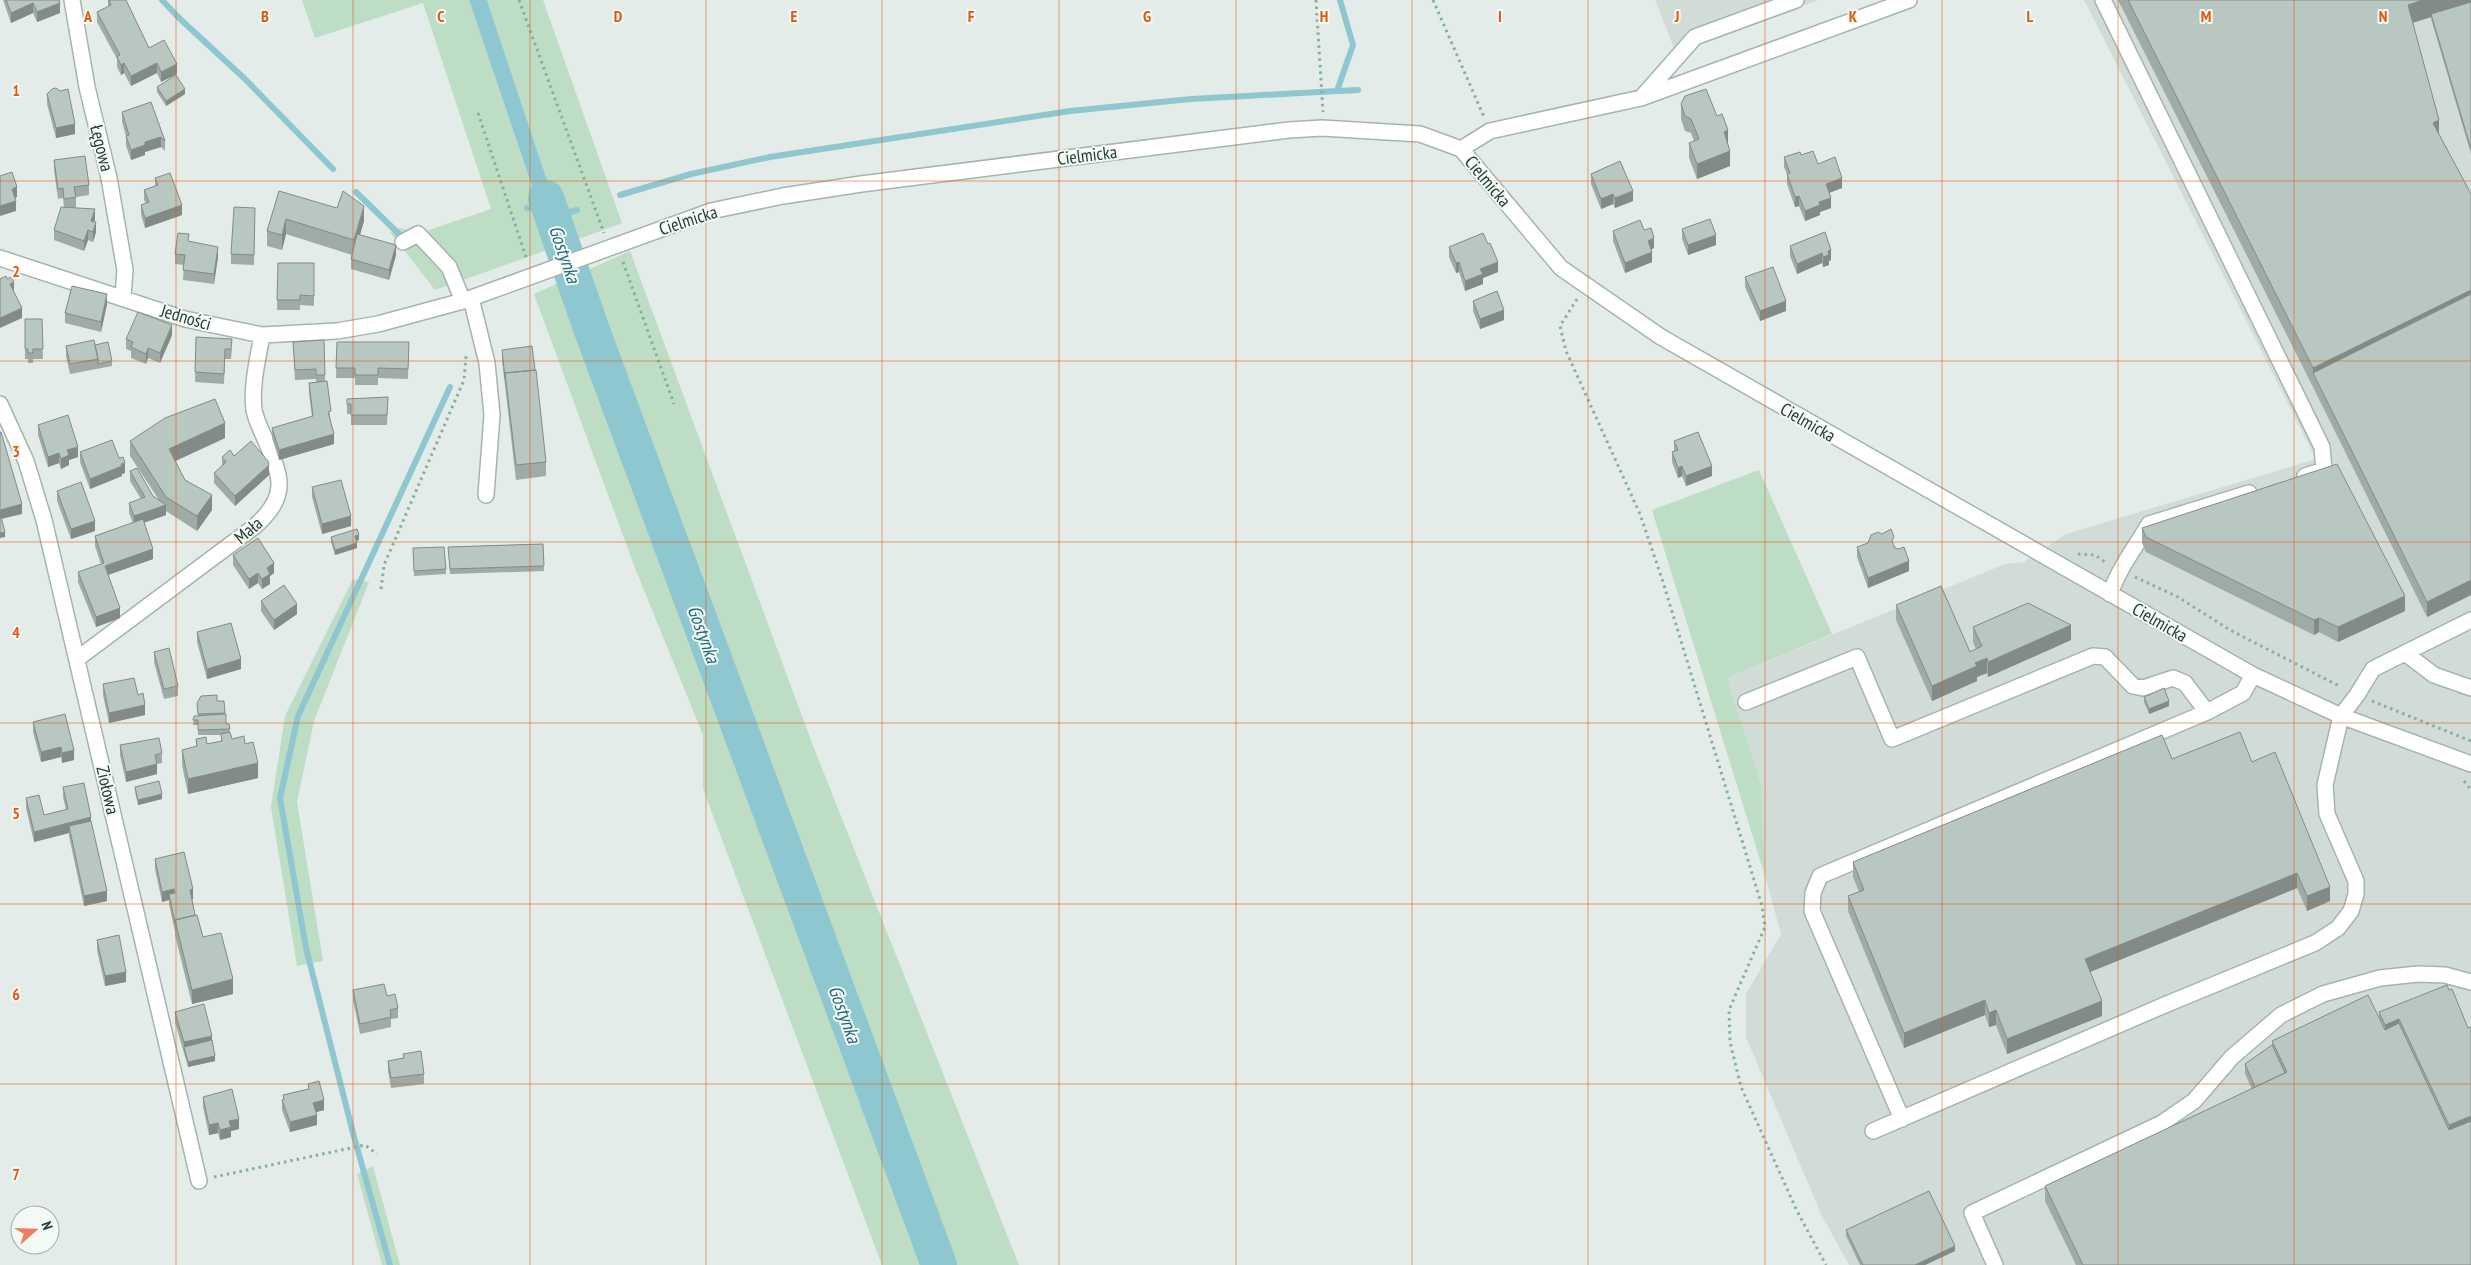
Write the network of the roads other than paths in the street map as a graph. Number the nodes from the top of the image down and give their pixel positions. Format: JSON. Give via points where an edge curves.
{"nodes":[{"id":1,"x":72,"y":0,"type":"edge"},
{"id":2,"x":1796,"y":0,"type":"edge"},
{"id":3,"x":1909,"y":0,"type":"edge"},
{"id":4,"x":2103,"y":0,"type":"edge"},
{"id":5,"x":1641,"y":98,"type":"junction"},
{"id":6,"x":1461,"y":149,"type":"junction"},
{"id":7,"x":403,"y":242,"type":"dead end"},
{"id":8,"x":0,"y":258,"type":"edge"},
{"id":9,"x":122,"y":297,"type":"junction"},
{"id":10,"x":467,"y":299,"type":"junction"},
{"id":11,"x":378,"y":324,"type":"joint"},
{"id":12,"x":262,"y":334,"type":"junction"},
{"id":13,"x":0,"y":404,"type":"edge"},
{"id":14,"x":2287,"y":482,"type":"edge"},
{"id":15,"x":2259,"y":490,"type":"edge"},
{"id":16,"x":486,"y":495,"type":"dead end"},
{"id":17,"x":2110,"y":594,"type":"junction"},
{"id":18,"x":2471,"y":620,"type":"edge"},
{"id":19,"x":2405,"y":653,"type":"junction"},
{"id":20,"x":77,"y":659,"type":"junction"},
{"id":21,"x":2253,"y":675,"type":"junction"},
{"id":22,"x":2471,"y":688,"type":"edge"},
{"id":23,"x":1746,"y":702,"type":"dead end"},
{"id":24,"x":2207,"y":712,"type":"junction"},
{"id":25,"x":2341,"y":716,"type":"junction"},
{"id":26,"x":2471,"y":764,"type":"edge"},
{"id":27,"x":2471,"y":981,"type":"edge"},
{"id":28,"x":1902,"y":1119,"type":"junction"},
{"id":29,"x":1873,"y":1131,"type":"dead end"},
{"id":30,"x":199,"y":1181,"type":"road end"},
{"id":31,"x":1995,"y":1265,"type":"edge"}],
"edges":[{"from":1,"to":9,"type":"street","name":"Łęgowa","via":[[125,270]]},
{"from":2,"to":5,"type":"street","via":[[1695,38]]},
{"from":3,"to":5,"type":"street"},
{"from":4,"to":14,"type":"street","via":[[2322,446],[2324,470]]},
{"from":5,"to":6,"type":"street","via":[[1490,131]]},
{"from":6,"to":10,"type":"street","name":"Cielmicka","via":[[1420,134],[1322,128],[861,184],[711,211]]},
{"from":6,"to":17,"type":"street","name":"Cielmicka","via":[[1560,268],[1660,337]]},
{"from":7,"to":10,"type":"street","via":[[418,234],[448,268]]},
{"from":8,"to":9,"type":"street","name":"Jedności"},
{"from":9,"to":12,"type":"street","name":"Jedności","via":[[185,319]]},
{"from":10,"to":11,"type":"street","name":"Cielmicka"},
{"from":10,"to":16,"type":"street","via":[[487,363],[492,415]]},
{"from":11,"to":12,"type":"street","name":"Jedności","via":[[337,331]]},
{"from":12,"to":20,"type":"street","name":"Mała","via":[[254,410],[278,473],[279,490],[275,505],[254,527]]},
{"from":13,"to":20,"type":"street","name":"Ziołowa","via":[[26,461],[44,520]]},
{"from":15,"to":17,"type":"street","via":[[2149,524],[2119,570]]},
{"from":17,"to":21,"type":"street","name":"Cielmicka"},
{"from":18,"to":19,"type":"street"},
{"from":19,"to":22,"type":"street","via":[[2434,675]]},
{"from":19,"to":25,"type":"street","via":[[2373,669]]},
{"from":20,"to":30,"type":"street","name":"Ziołowa"},
{"from":21,"to":24,"type":"street","via":[[2243,693]]},
{"from":21,"to":25,"type":"street","name":"Cielmicka"},
{"from":23,"to":24,"type":"street","via":[[1857,656],[1892,739],[2093,656],[2105,657],[2133,686],[2143,688],[2174,678],[2185,683]]},
{"from":24,"to":28,"type":"street","via":[[1820,876],[1813,893],[1812,911]]},
{"from":25,"to":26,"type":"street","name":"Cielmicka"},
{"from":25,"to":28,"type":"street","via":[[2325,784],[2327,814],[2356,881],[2356,894],[2351,911],[2338,928],[2316,943]]},
{"from":27,"to":31,"type":"street","via":[[2418,974],[2380,978],[2323,994],[2281,1015],[2232,1057],[2194,1101],[2162,1123],[1972,1213]]},
{"from":28,"to":29,"type":"street"}]}
